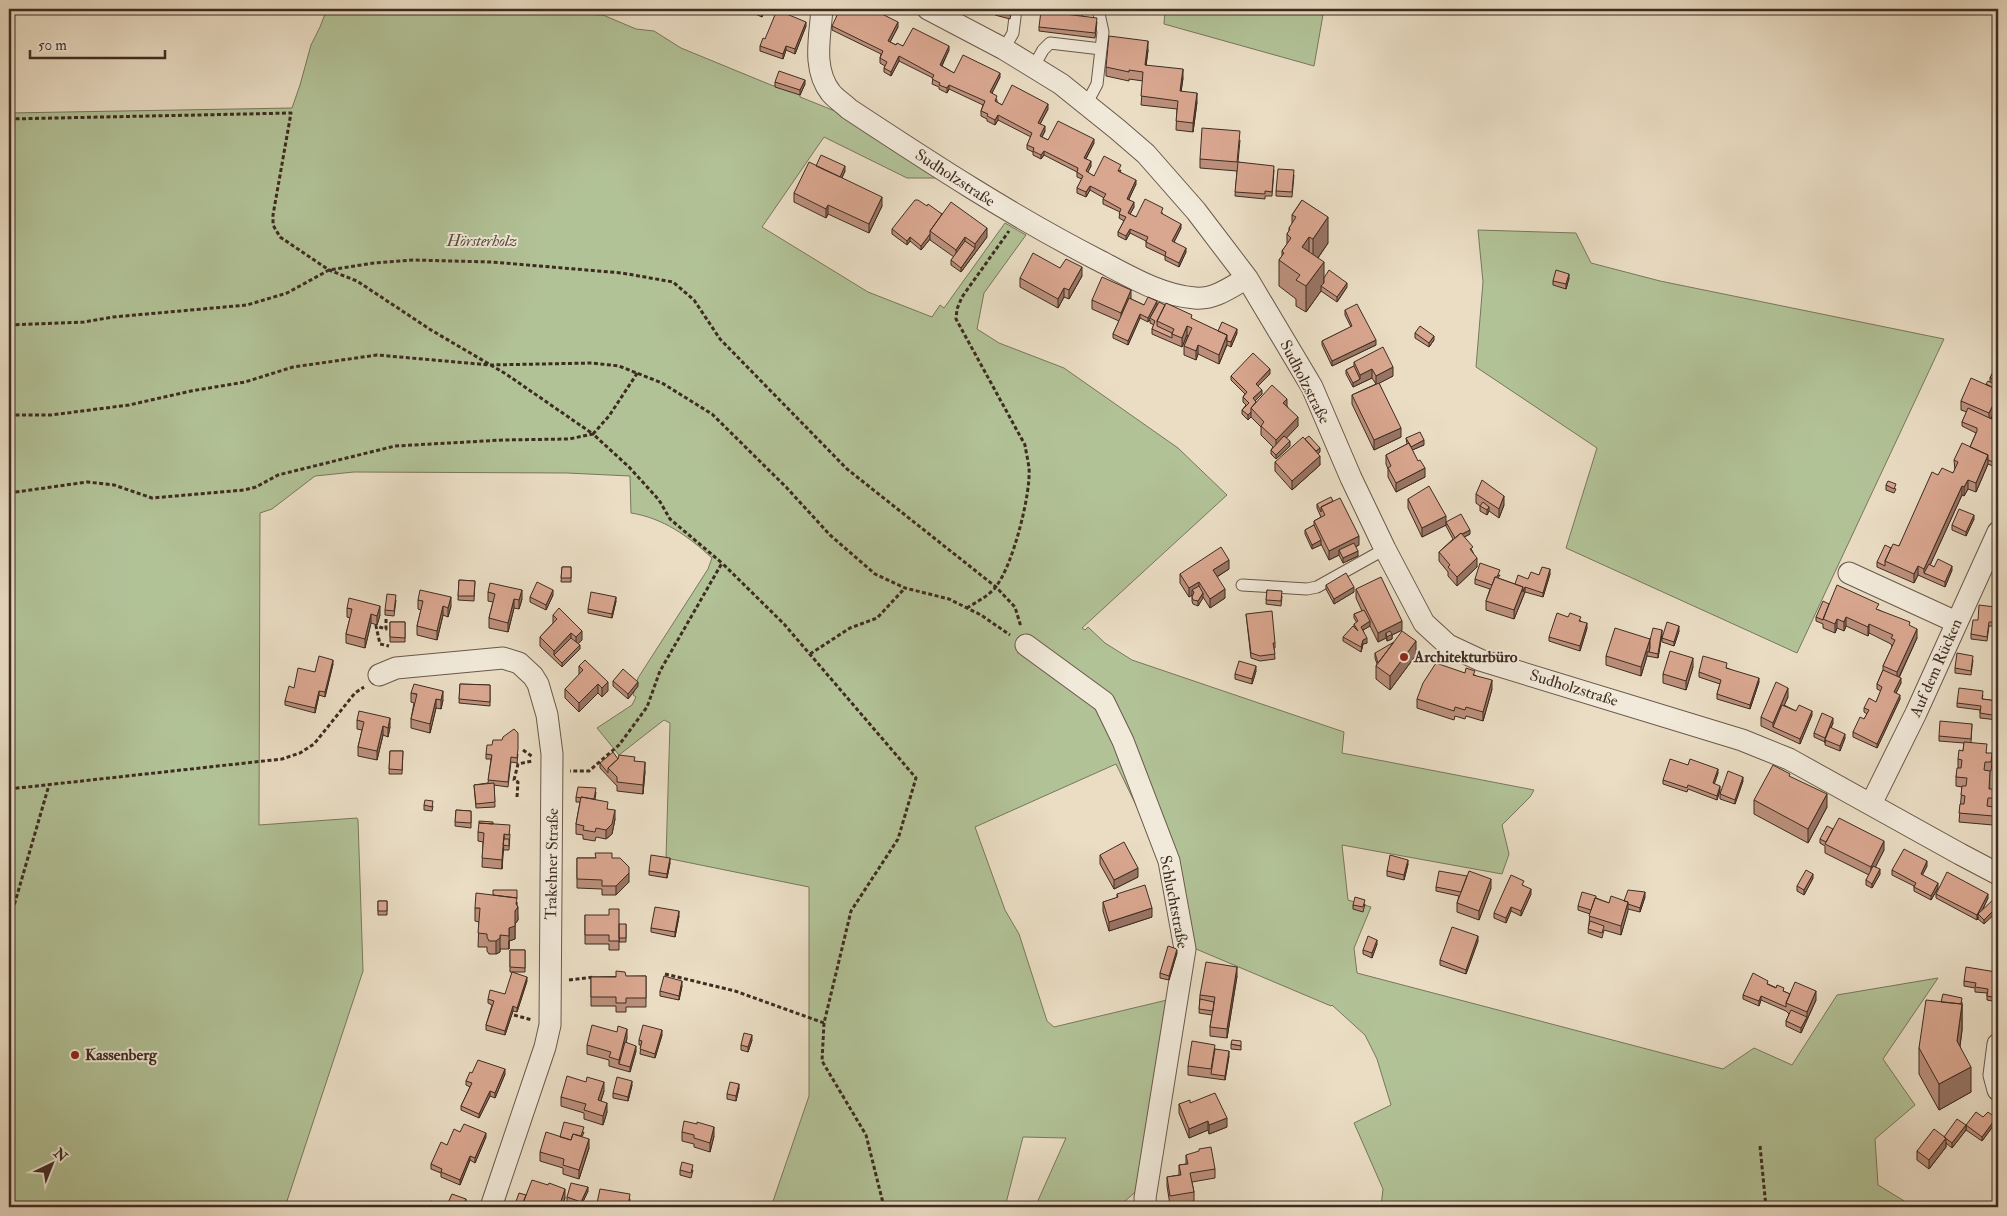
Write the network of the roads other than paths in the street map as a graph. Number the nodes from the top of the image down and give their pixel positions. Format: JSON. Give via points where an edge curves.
{"nodes":[{"id":1,"x":822,"y":9,"type":"edge"},
{"id":2,"x":928,"y":9,"type":"edge"},
{"id":3,"x":1016,"y":9,"type":"edge"},
{"id":4,"x":1098,"y":9,"type":"edge"},
{"id":5,"x":1004,"y":49,"type":"junction"},
{"id":6,"x":1101,"y":49,"type":"junction"},
{"id":7,"x":1034,"y":66,"type":"junction"},
{"id":8,"x":1087,"y":103,"type":"junction"},
{"id":9,"x":1247,"y":278,"type":"junction"},
{"id":10,"x":1998,"y":532,"type":"edge"},
{"id":11,"x":1384,"y":549,"type":"junction"},
{"id":12,"x":1849,"y":573,"type":"dead end"},
{"id":13,"x":1242,"y":586,"type":"dead end"},
{"id":14,"x":1956,"y":622,"type":"junction"},
{"id":15,"x":1026,"y":645,"type":"road end"},
{"id":16,"x":379,"y":675,"type":"road end"},
{"id":17,"x":1871,"y":804,"type":"junction"},
{"id":18,"x":1998,"y":874,"type":"edge"},
{"id":19,"x":1998,"y":1044,"type":"edge"},
{"id":20,"x":1998,"y":1090,"type":"edge"},
{"id":21,"x":491,"y":1207,"type":"edge"},
{"id":22,"x":1146,"y":1207,"type":"edge"}],
"edges":[{"from":1,"to":9,"type":"street","name":"Sudholzstraße","via":[[818,55],[822,78],[832,94],[887,134],[1018,217],[1110,267],[1174,295],[1196,299],[1212,296]]},
{"from":2,"to":5,"type":"street","name":"Sudholzstraße"},
{"from":3,"to":5,"type":"lane","via":[[1013,33]]},
{"from":4,"to":6,"type":"lane","via":[[1103,32]]},
{"from":5,"to":7,"type":"street","name":"Sudholzstraße"},
{"from":6,"to":7,"type":"lane","via":[[1050,43]]},
{"from":6,"to":8,"type":"lane","via":[[1097,84]]},
{"from":7,"to":8,"type":"street","name":"Sudholzstraße"},
{"from":8,"to":9,"type":"street","name":"Sudholzstraße","via":[[1146,154],[1196,211]]},
{"from":9,"to":11,"type":"street","name":"Sudholzstraße","via":[[1312,387]]},
{"from":10,"to":14,"type":"street","name":"Auf dem Rücken"},
{"from":11,"to":13,"type":"lane","via":[[1316,587]]},
{"from":11,"to":17,"type":"street","name":"Sudholzstraße","via":[[1424,623],[1440,639],[1458,650],[1480,660],[1742,740],[1789,759]]},
{"from":12,"to":14,"type":"street"},
{"from":14,"to":17,"type":"street","name":"Auf dem Rücken"},
{"from":15,"to":22,"type":"street","name":"Schluchtstraße","via":[[1104,702],[1123,741],[1169,861],[1185,950]]},
{"from":16,"to":21,"type":"street","name":"Trakehner Straße","via":[[396,668],[503,658],[519,663],[533,676],[542,694],[553,771],[551,1016],[548,1040]]},
{"from":17,"to":18,"type":"street","name":"Sudholzstraße"},
{"from":19,"to":20,"type":"street","via":[[1994,1075]]}]}
